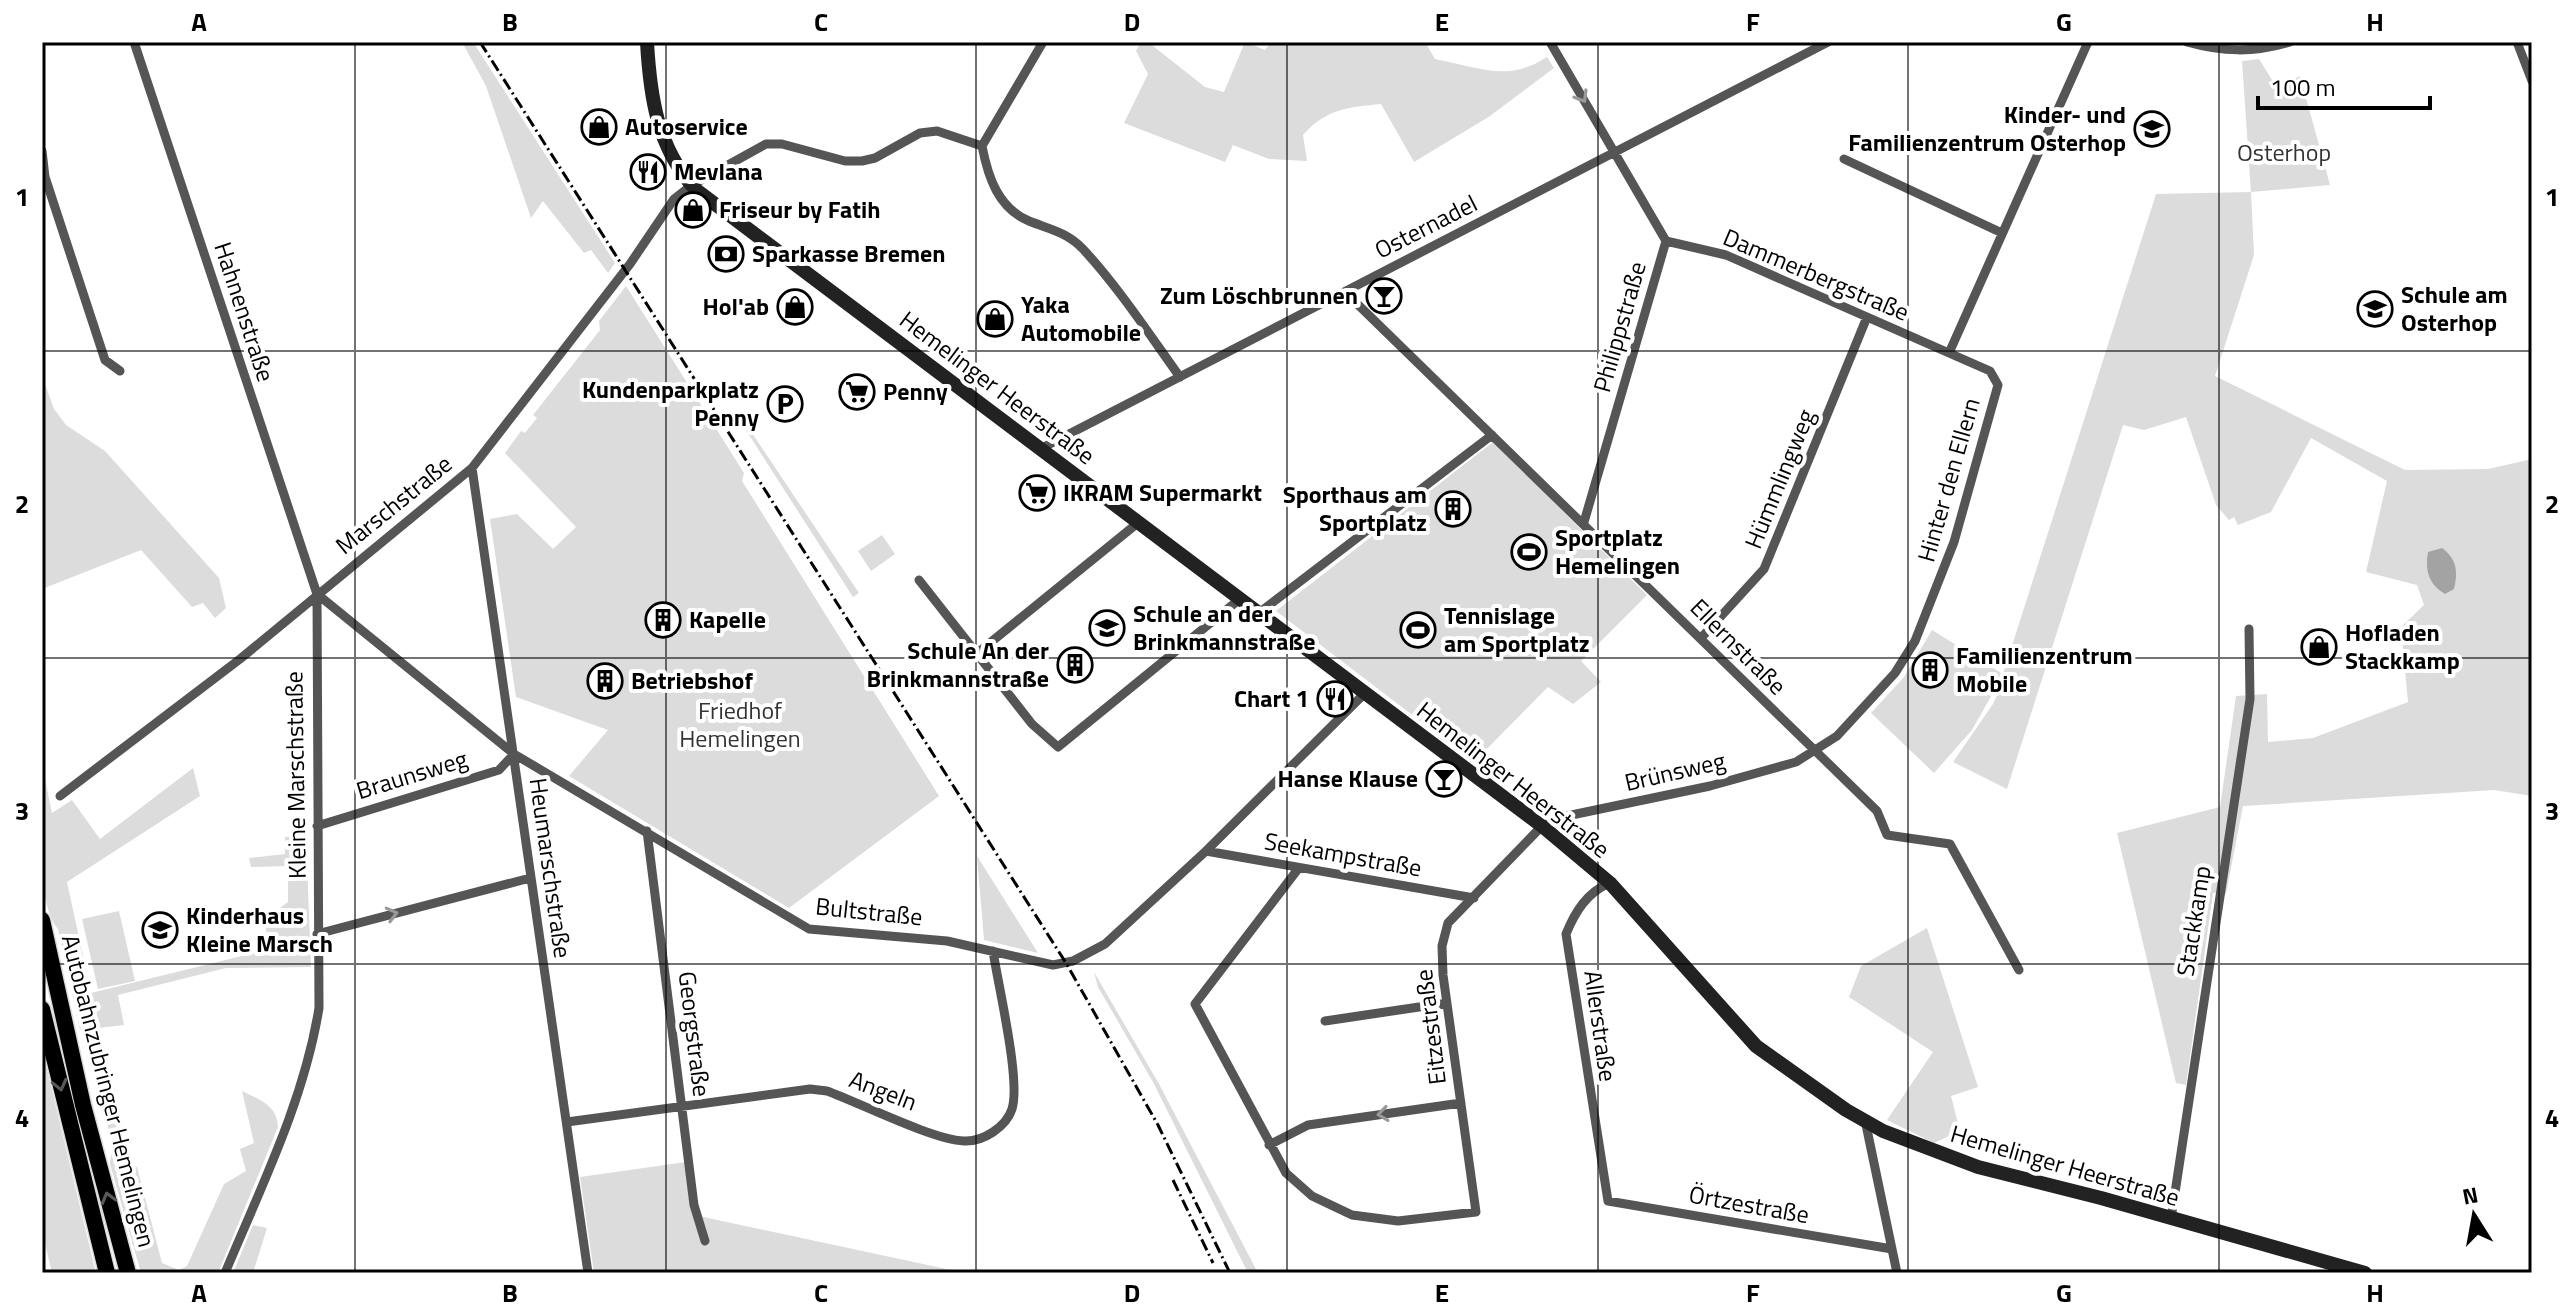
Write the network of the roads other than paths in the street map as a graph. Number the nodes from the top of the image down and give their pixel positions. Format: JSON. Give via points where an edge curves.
{"nodes":[{"id":1,"x":134,"y":42,"type":"edge"},
{"id":2,"x":647,"y":42,"type":"edge"},
{"id":3,"x":1043,"y":42,"type":"edge"},
{"id":4,"x":1550,"y":42,"type":"edge"},
{"id":5,"x":1828,"y":42,"type":"edge"},
{"id":6,"x":2088,"y":42,"type":"edge"},
{"id":7,"x":2187,"y":42,"type":"edge"},
{"id":8,"x":2290,"y":42,"type":"edge"},
{"id":9,"x":2517,"y":42,"type":"edge"},
{"id":10,"x":2532,"y":81,"type":"edge"},
{"id":11,"x":982,"y":146,"type":"junction"},
{"id":12,"x":42,"y":151,"type":"edge"},
{"id":13,"x":1615,"y":152,"type":"junction"},
{"id":14,"x":1844,"y":159,"type":"dead end"},
{"id":15,"x":692,"y":185,"type":"junction"},
{"id":16,"x":2002,"y":233,"type":"junction"},
{"id":17,"x":1666,"y":241,"type":"junction"},
{"id":18,"x":1345,"y":292,"type":"junction"},
{"id":19,"x":1867,"y":317,"type":"junction"},
{"id":20,"x":1949,"y":353,"type":"junction"},
{"id":21,"x":120,"y":371,"type":"dead end"},
{"id":22,"x":1180,"y":377,"type":"junction"},
{"id":23,"x":1492,"y":435,"type":"junction"},
{"id":24,"x":1042,"y":448,"type":"junction"},
{"id":25,"x":472,"y":468,"type":"junction"},
{"id":26,"x":1139,"y":522,"type":"junction"},
{"id":27,"x":1584,"y":522,"type":"junction"},
{"id":28,"x":919,"y":580,"type":"dead end"},
{"id":29,"x":317,"y":594,"type":"junction"},
{"id":30,"x":1241,"y":598,"type":"junction"},
{"id":31,"x":1260,"y":612,"type":"junction"},
{"id":32,"x":2249,"y":629,"type":"dead end"},
{"id":33,"x":1701,"y":638,"type":"junction"},
{"id":34,"x":975,"y":655,"type":"junction"},
{"id":35,"x":1364,"y":694,"type":"junction"},
{"id":36,"x":1816,"y":752,"type":"junction"},
{"id":37,"x":514,"y":754,"type":"junction"},
{"id":38,"x":60,"y":796,"type":"dead end"},
{"id":39,"x":317,"y":826,"type":"junction"},
{"id":40,"x":1542,"y":826,"type":"junction"},
{"id":41,"x":647,"y":831,"type":"junction"},
{"id":42,"x":1887,"y":835,"type":"junction"},
{"id":43,"x":1880,"y":846,"type":"dead end"},
{"id":44,"x":1206,"y":851,"type":"junction"},
{"id":45,"x":1298,"y":869,"type":"junction"},
{"id":46,"x":530,"y":878,"type":"junction"},
{"id":47,"x":1610,"y":883,"type":"junction"},
{"id":48,"x":1474,"y":898,"type":"junction"},
{"id":49,"x":42,"y":920,"type":"edge"},
{"id":50,"x":317,"y":934,"type":"junction"},
{"id":51,"x":993,"y":951,"type":"junction"},
{"id":52,"x":2019,"y":970,"type":"dead end"},
{"id":53,"x":1446,"y":1003,"type":"junction"},
{"id":54,"x":42,"y":1009,"type":"edge"},
{"id":55,"x":1325,"y":1021,"type":"dead end"},
{"id":56,"x":1461,"y":1103,"type":"junction"},
{"id":57,"x":683,"y":1105,"type":"junction"},
{"id":58,"x":1865,"y":1120,"type":"junction"},
{"id":59,"x":567,"y":1122,"type":"junction"},
{"id":60,"x":1269,"y":1145,"type":"junction"},
{"id":61,"x":1604,"y":1193,"type":"joint"},
{"id":62,"x":2171,"y":1219,"type":"junction"},
{"id":63,"x":705,"y":1241,"type":"dead end"},
{"id":64,"x":1892,"y":1249,"type":"junction"},
{"id":65,"x":107,"y":1273,"type":"edge"},
{"id":66,"x":128,"y":1273,"type":"edge"},
{"id":67,"x":225,"y":1273,"type":"edge"},
{"id":68,"x":588,"y":1273,"type":"edge"},
{"id":69,"x":1897,"y":1273,"type":"edge"},
{"id":70,"x":2365,"y":1273,"type":"edge"}],
"edges":[{"from":1,"to":29,"type":"street","name":"Hahnenstraße"},
{"from":2,"to":15,"type":"main road","via":[[654,111],[671,153]]},
{"from":3,"to":11,"type":"street"},
{"from":4,"to":13,"type":"street","name":"Philippstraße","one_way":true},
{"from":5,"to":13,"type":"street","name":"Osternadel"},
{"from":6,"to":16,"type":"street"},
{"from":7,"to":8,"type":"street","via":[[2217,51]]},
{"from":9,"to":10,"type":"street"},
{"from":11,"to":15,"type":"street","name":"Marschstraße","via":[[937,131],[862,161],[845,161],[766,144]]},
{"from":11,"to":22,"type":"street","via":[[1000,198],[1011,211],[1056,229],[1080,246]]},
{"from":12,"to":21,"type":"street","via":[[45,177],[105,360]]},
{"from":13,"to":17,"type":"street","name":"Philippstraße"},
{"from":13,"to":18,"type":"street","name":"Osternadel"},
{"from":14,"to":16,"type":"street"},
{"from":15,"to":24,"type":"main road","name":"Hemelinger Heerstraße"},
{"from":15,"to":25,"type":"street","name":"Marschstraße","via":[[674,199]]},
{"from":16,"to":20,"type":"street"},
{"from":17,"to":19,"type":"street","name":"Dammerbergstraße","via":[[1726,255]]},
{"from":17,"to":27,"type":"street","name":"Philippstraße"},
{"from":18,"to":22,"type":"street","name":"Osternadel"},
{"from":18,"to":23,"type":"street","name":"Ellernstraße"},
{"from":19,"to":20,"type":"street","name":"Dammerbergstraße"},
{"from":19,"to":33,"type":"street","name":"Hümmlingweg","via":[[1764,569]]},
{"from":20,"to":36,"type":"street","name":"Hinter den Ellern","via":[[1990,371],[1998,385],[1954,542],[1922,627],[1895,673]]},
{"from":22,"to":24,"type":"street","name":"Osternadel"},
{"from":23,"to":27,"type":"street","name":"Ellernstraße"},
{"from":23,"to":31,"type":"street"},
{"from":24,"to":26,"type":"main road","name":"Hemelinger Heerstraße"},
{"from":25,"to":29,"type":"street","name":"Marschstraße"},
{"from":25,"to":37,"type":"street","name":"Heumarschstraße"},
{"from":26,"to":30,"type":"main road","name":"Hemelinger Heerstraße"},
{"from":26,"to":34,"type":"street"},
{"from":27,"to":33,"type":"street","name":"Ellernstraße"},
{"from":28,"to":34,"type":"street"},
{"from":29,"to":37,"type":"street","name":"Bultstraße"},
{"from":29,"to":38,"type":"street","name":"Marschstraße"},
{"from":29,"to":39,"type":"street","name":"Kleine Marschstraße"},
{"from":30,"to":31,"type":"main road","name":"Hemelinger Heerstraße"},
{"from":30,"to":34,"type":"street","via":[[1058,747]]},
{"from":31,"to":35,"type":"main road","name":"Hemelinger Heerstraße"},
{"from":32,"to":62,"type":"street","name":"Stackkamp","via":[[2250,699]]},
{"from":33,"to":36,"type":"street","name":"Ellernstraße"},
{"from":35,"to":40,"type":"main road","name":"Hemelinger Heerstraße"},
{"from":35,"to":44,"type":"street","name":"Bultstraße"},
{"from":36,"to":40,"type":"street","name":"Brünsweg","via":[[1710,786],[1562,817]]},
{"from":36,"to":42,"type":"street","name":"Ellernstraße","via":[[1877,811]]},
{"from":37,"to":39,"type":"street","name":"Braunsweg","via":[[499,770]]},
{"from":37,"to":41,"type":"street","name":"Bultstraße"},
{"from":37,"to":46,"type":"street","name":"Heumarschstraße"},
{"from":39,"to":50,"type":"street","name":"Kleine Marschstraße"},
{"from":40,"to":47,"type":"main road","name":"Hemelinger Heerstraße"},
{"from":40,"to":48,"type":"street","name":"Eitzestraße"},
{"from":41,"to":51,"type":"street","name":"Bultstraße","via":[[809,929],[901,935]]},
{"from":41,"to":57,"type":"street","name":"Georgstraße"},
{"from":42,"to":43,"type":"street"},
{"from":42,"to":52,"type":"street","via":[[1950,844]]},
{"from":44,"to":45,"type":"street","name":"Seekampstraße"},
{"from":44,"to":51,"type":"street","name":"Bultstraße","via":[[1105,944],[1073,961],[1036,963]]},
{"from":45,"to":48,"type":"street","name":"Seekampstraße"},
{"from":45,"to":60,"type":"street","via":[[1195,1004]]},
{"from":50,"to":46,"type":"street","one_way":true},
{"from":46,"to":59,"type":"street","name":"Heumarschstraße"},
{"from":47,"to":58,"type":"main road","name":"Hemelinger Heerstraße","via":[[1756,1046]]},
{"from":47,"to":61,"type":"street","name":"Allerstraße","via":[[1575,912],[1566,934]]},
{"from":48,"to":53,"type":"street","name":"Eitzestraße","via":[[1448,923],[1442,960]]},
{"from":66,"to":49,"type":"highway","name":"Autobahnzubringer Hemelingen","one_way":true},
{"from":50,"to":67,"type":"street","name":"Kleine Marschstraße","via":[[319,1008],[313,1045],[294,1107]]},
{"from":51,"to":57,"type":"street","name":"Angeln","via":[[1013,1097],[1007,1119],[993,1133],[964,1141],[947,1138],[810,1089]]},
{"from":53,"to":55,"type":"street"},
{"from":53,"to":56,"type":"street","name":"Eitzestraße"},
{"from":54,"to":65,"type":"highway","name":"Autobahnzubringer Hemelingen","one_way":true},
{"from":56,"to":60,"type":"street","one_way":true,"via":[[1308,1125]]},
{"from":56,"to":60,"type":"street","name":"Eitzestraße","via":[[1476,1212],[1398,1221],[1352,1215],[1312,1196],[1286,1173]]},
{"from":57,"to":59,"type":"street","name":"Angeln"},
{"from":57,"to":63,"type":"street","name":"Georgstraße","via":[[694,1205]]},
{"from":58,"to":62,"type":"main road","name":"Hemelinger Heerstraße","via":[[1978,1167]]},
{"from":58,"to":64,"type":"street"},
{"from":59,"to":68,"type":"street","name":"Heumarschstraße"},
{"from":61,"to":64,"type":"street","name":"Örtzestraße","via":[[1608,1201]]},
{"from":62,"to":70,"type":"main road","name":"Hemelinger Heerstraße"},
{"from":64,"to":69,"type":"street"}]}
